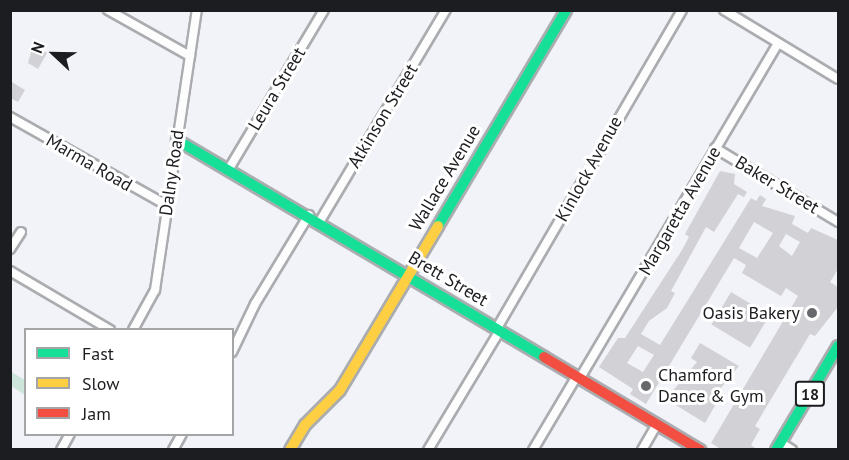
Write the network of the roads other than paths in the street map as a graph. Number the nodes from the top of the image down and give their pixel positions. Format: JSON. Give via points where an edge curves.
{"nodes":[{"id":1,"x":108,"y":10,"type":"edge"},
{"id":2,"x":197,"y":10,"type":"edge"},
{"id":3,"x":324,"y":10,"type":"edge"},
{"id":4,"x":446,"y":10,"type":"edge"},
{"id":5,"x":566,"y":10,"type":"edge"},
{"id":6,"x":682,"y":10,"type":"edge"},
{"id":7,"x":724,"y":10,"type":"edge"},
{"id":8,"x":739,"y":14,"type":"edge"},
{"id":9,"x":777,"y":43,"type":"junction"},
{"id":10,"x":190,"y":56,"type":"junction"},
{"id":11,"x":838,"y":79,"type":"edge"},
{"id":12,"x":10,"y":117,"type":"edge"},
{"id":13,"x":177,"y":140,"type":"junction"},
{"id":14,"x":715,"y":148,"type":"junction"},
{"id":15,"x":230,"y":167,"type":"junction"},
{"id":16,"x":168,"y":206,"type":"junction"},
{"id":17,"x":309,"y":215,"type":"junction"},
{"id":18,"x":320,"y":221,"type":"junction"},
{"id":19,"x":838,"y":222,"type":"edge"},
{"id":20,"x":21,"y":232,"type":"dead end"},
{"id":21,"x":10,"y":249,"type":"edge"},
{"id":22,"x":10,"y":271,"type":"edge"},
{"id":23,"x":408,"y":274,"type":"junction"},
{"id":24,"x":107,"y":328,"type":"edge"},
{"id":25,"x":133,"y":328,"type":"edge"},
{"id":26,"x":498,"y":329,"type":"junction"},
{"id":27,"x":838,"y":346,"type":"edge"},
{"id":28,"x":234,"y":348,"type":"edge"},
{"id":29,"x":579,"y":377,"type":"junction"},
{"id":30,"x":657,"y":424,"type":"junction"},
{"id":31,"x":69,"y":436,"type":"edge"},
{"id":32,"x":181,"y":436,"type":"edge"},
{"id":33,"x":779,"y":446,"type":"edge"},
{"id":34,"x":61,"y":450,"type":"edge"},
{"id":35,"x":173,"y":450,"type":"edge"},
{"id":36,"x":290,"y":450,"type":"edge"},
{"id":37,"x":428,"y":450,"type":"edge"},
{"id":38,"x":533,"y":450,"type":"edge"},
{"id":39,"x":642,"y":450,"type":"edge"},
{"id":40,"x":700,"y":450,"type":"edge"},
{"id":41,"x":792,"y":450,"type":"edge"}],
"edges":[{"from":1,"to":10,"type":"street"},
{"from":2,"to":10,"type":"street","name":"Dalny Road"},
{"from":3,"to":15,"type":"street","name":"Leura Street"},
{"from":4,"to":18,"type":"street","name":"Atkinson Street"},
{"from":5,"to":23,"type":"main road","name":"Wallace Avenue"},
{"from":6,"to":26,"type":"street","name":"Kinlock Avenue"},
{"from":7,"to":8,"type":"street"},
{"from":8,"to":9,"type":"street"},
{"from":9,"to":11,"type":"street"},
{"from":9,"to":14,"type":"street","name":"Margaretta Avenue"},
{"from":10,"to":13,"type":"street","name":"Dalny Road"},
{"from":12,"to":16,"type":"street","name":"Marma Road"},
{"from":13,"to":15,"type":"main road","name":"Brett Street"},
{"from":13,"to":16,"type":"street","name":"Dalny Road"},
{"from":14,"to":19,"type":"street","name":"Baker Street"},
{"from":14,"to":29,"type":"street","name":"Margaretta Avenue"},
{"from":15,"to":17,"type":"main road","name":"Brett Street"},
{"from":16,"to":25,"type":"street","name":"Dalny Road","via":[[154,294]]},
{"from":17,"to":18,"type":"main road","name":"Brett Street"},
{"from":17,"to":28,"type":"street","via":[[255,304]]},
{"from":18,"to":23,"type":"main road","name":"Brett Street"},
{"from":20,"to":21,"type":"street"},
{"from":22,"to":24,"type":"street"},
{"from":23,"to":26,"type":"main road","name":"Brett Street"},
{"from":23,"to":36,"type":"main road","name":"Wallace Avenue","via":[[340,390],[305,425]]},
{"from":26,"to":29,"type":"main road","name":"Brett Street"},
{"from":26,"to":37,"type":"street","name":"Kinlock Avenue"},
{"from":27,"to":33,"type":"main road","number":"18"},
{"from":29,"to":30,"type":"main road","name":"Brett Street"},
{"from":29,"to":38,"type":"street","name":"Margaretta Avenue"},
{"from":30,"to":39,"type":"street"},
{"from":30,"to":40,"type":"main road","name":"Brett Street"},
{"from":31,"to":34,"type":"street"},
{"from":32,"to":35,"type":"street"},
{"from":33,"to":41,"type":"street"}]}
